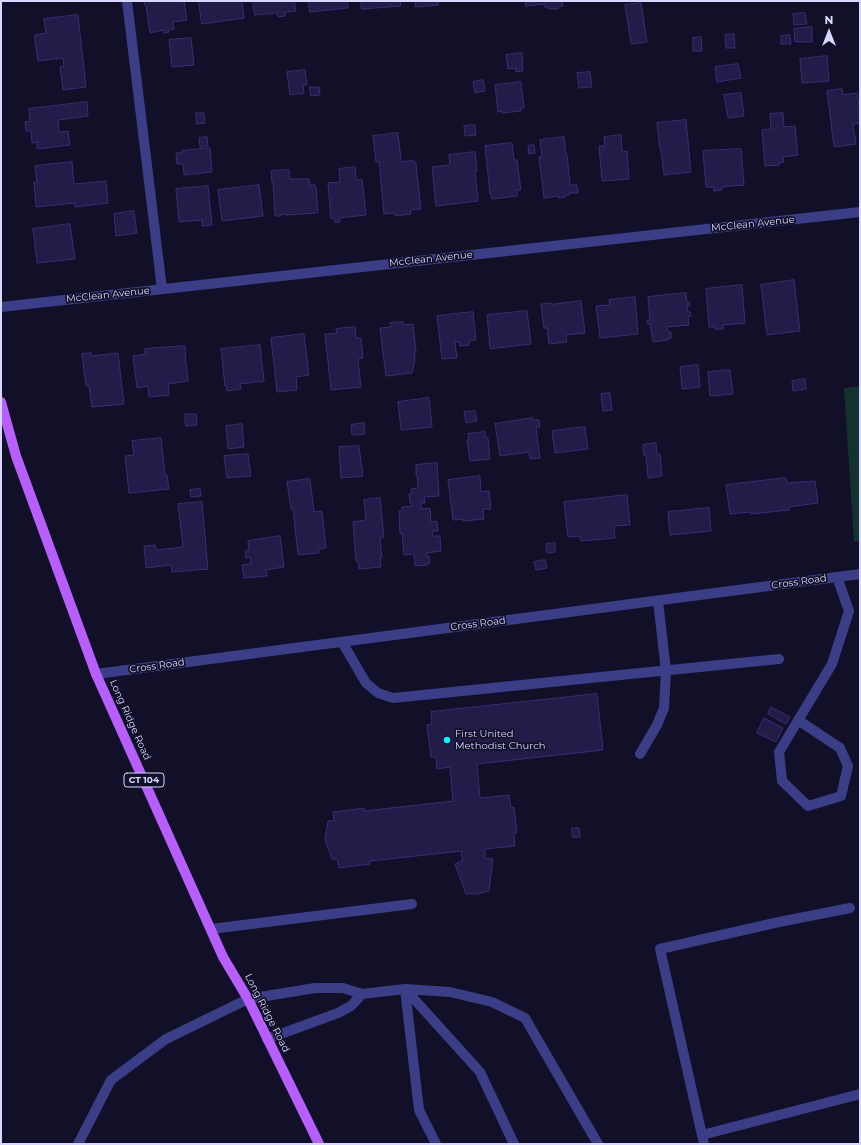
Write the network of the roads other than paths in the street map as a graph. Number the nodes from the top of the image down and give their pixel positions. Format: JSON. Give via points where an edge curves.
{"nodes":[{"id":1,"x":127,"y":1,"type":"edge"},
{"id":2,"x":860,"y":212,"type":"edge"},
{"id":3,"x":162,"y":289,"type":"junction"},
{"id":4,"x":1,"y":307,"type":"edge"},
{"id":5,"x":1,"y":402,"type":"edge"},
{"id":6,"x":860,"y":574,"type":"edge"},
{"id":7,"x":837,"y":577,"type":"junction"},
{"id":8,"x":658,"y":601,"type":"junction"},
{"id":9,"x":342,"y":642,"type":"junction"},
{"id":10,"x":779,"y":659,"type":"dead end"},
{"id":11,"x":666,"y":671,"type":"junction"},
{"id":12,"x":96,"y":674,"type":"junction"},
{"id":13,"x":798,"y":720,"type":"junction"},
{"id":14,"x":640,"y":754,"type":"dead end"},
{"id":15,"x":412,"y":904,"type":"dead end"},
{"id":16,"x":850,"y":908,"type":"dead end"},
{"id":17,"x":211,"y":929,"type":"junction"},
{"id":18,"x":405,"y":989,"type":"junction"},
{"id":19,"x":362,"y":994,"type":"junction"},
{"id":20,"x":248,"y":999,"type":"junction"},
{"id":21,"x":267,"y":1039,"type":"junction"},
{"id":22,"x":860,"y":1094,"type":"edge"},
{"id":23,"x":703,"y":1140,"type":"edge"},
{"id":24,"x":78,"y":1144,"type":"edge"},
{"id":25,"x":319,"y":1144,"type":"edge"},
{"id":26,"x":436,"y":1144,"type":"edge"},
{"id":27,"x":514,"y":1144,"type":"edge"},
{"id":28,"x":598,"y":1144,"type":"edge"}],
"edges":[{"from":1,"to":3,"type":"street"},
{"from":2,"to":3,"type":"street","name":"McClean Avenue"},
{"from":3,"to":4,"type":"street","name":"McClean Avenue"},
{"from":5,"to":12,"type":"main road","name":"Long Ridge Road","number":"CT 104","via":[[16,456]]},
{"from":6,"to":7,"type":"street","name":"Cross Road"},
{"from":7,"to":8,"type":"street","name":"Cross Road"},
{"from":7,"to":13,"type":"street","via":[[849,611],[832,664]]},
{"from":8,"to":9,"type":"street","name":"Cross Road"},
{"from":8,"to":11,"type":"street"},
{"from":9,"to":11,"type":"street","via":[[366,683],[378,693],[393,698]]},
{"from":9,"to":12,"type":"street","name":"Cross Road"},
{"from":10,"to":11,"type":"street"},
{"from":11,"to":14,"type":"street","via":[[664,708]]},
{"from":12,"to":17,"type":"main road","name":"Long Ridge Road","number":"CT 104"},
{"from":13,"to":13,"type":"street","via":[[779,752],[782,781],[808,806],[841,796],[848,766],[840,748]]},
{"from":15,"to":17,"type":"street"},
{"from":16,"to":23,"type":"street","via":[[660,949]]},
{"from":17,"to":20,"type":"main road","name":"Long Ridge Road","number":"CT 104","via":[[223,957]]},
{"from":18,"to":19,"type":"street"},
{"from":18,"to":26,"type":"street","via":[[419,1110]]},
{"from":18,"to":27,"type":"street","via":[[480,1072]]},
{"from":18,"to":28,"type":"street","via":[[450,992],[492,1002],[525,1018]]},
{"from":19,"to":20,"type":"street","via":[[343,988],[315,988]]},
{"from":19,"to":21,"type":"street","via":[[351,1006],[338,1013]]},
{"from":20,"to":21,"type":"main road","name":"Long Ridge Road","number":"CT 104"},
{"from":20,"to":24,"type":"street","via":[[166,1039],[111,1080]]},
{"from":21,"to":25,"type":"main road","name":"Long Ridge Road","number":"CT 104"},
{"from":22,"to":23,"type":"street"}]}
